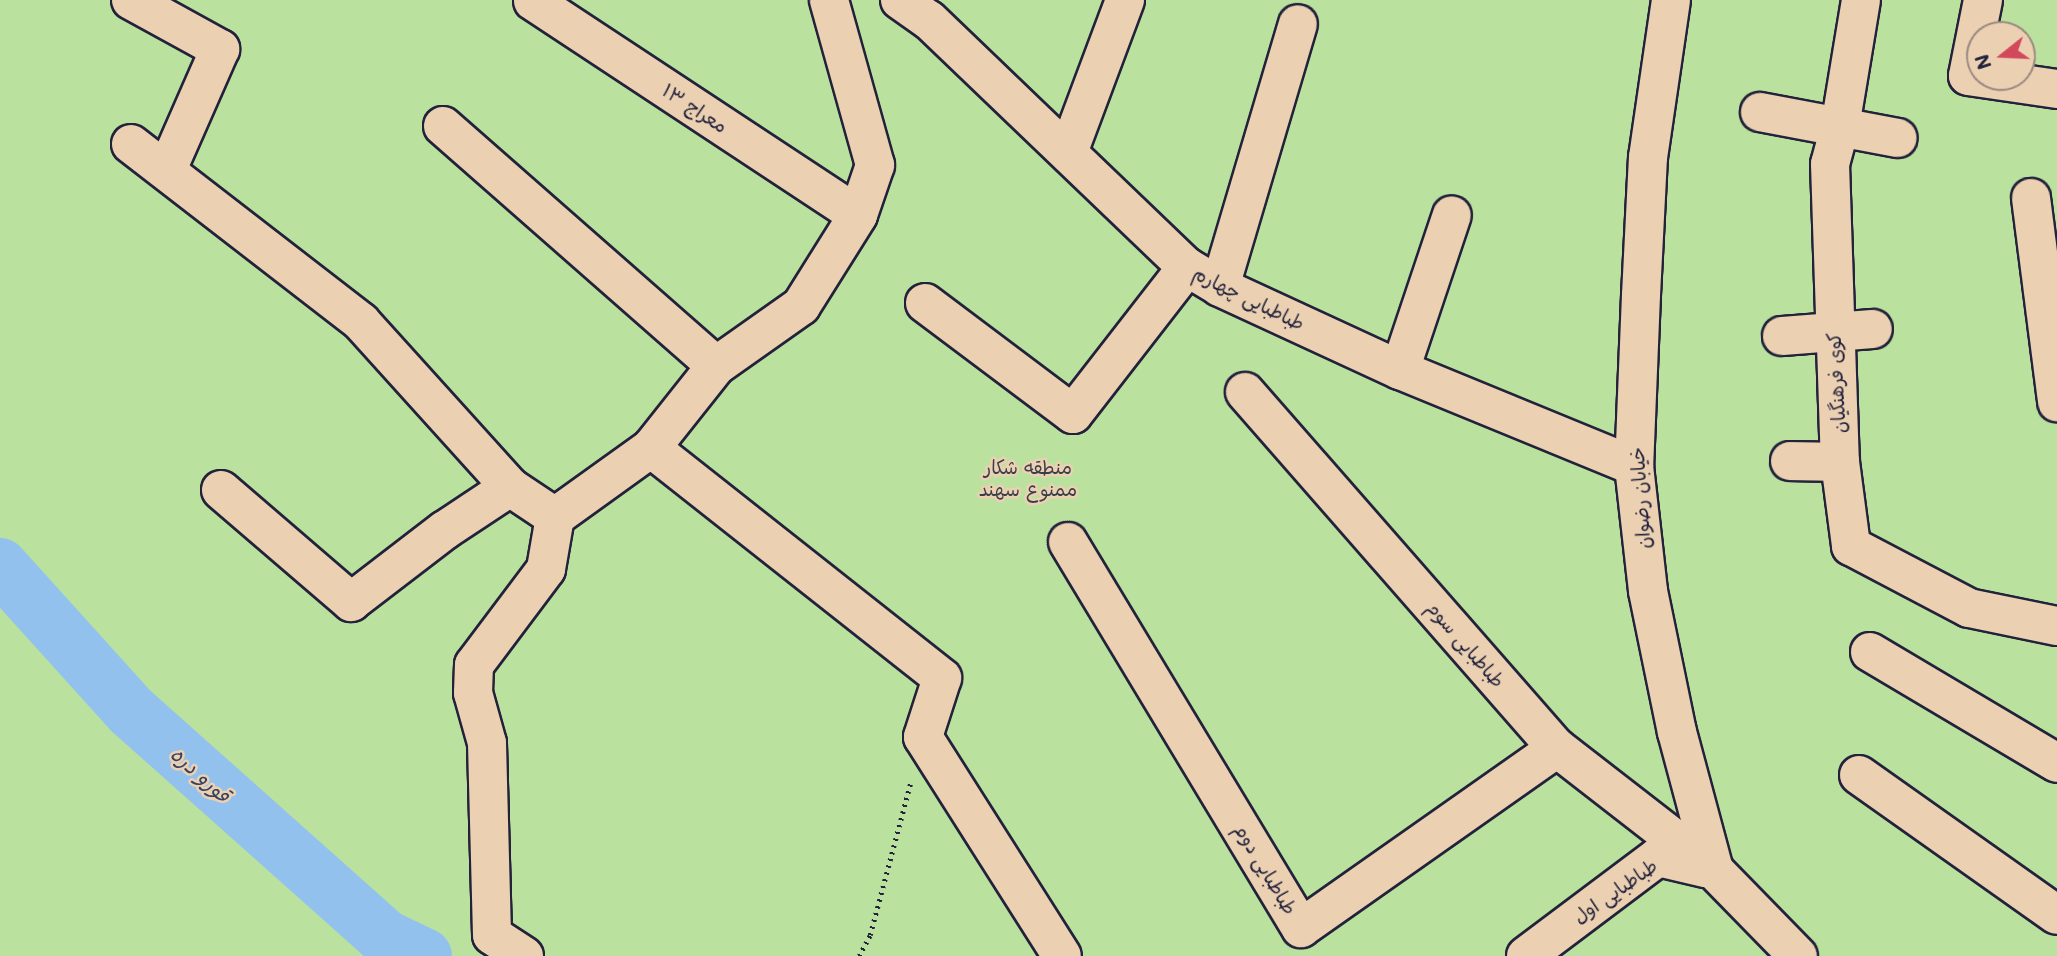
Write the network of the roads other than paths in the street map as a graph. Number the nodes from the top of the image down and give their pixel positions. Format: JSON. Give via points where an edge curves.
{"nodes":[{"id":1,"x":131,"y":0,"type":"edge"},
{"id":2,"x":829,"y":0,"type":"edge"},
{"id":3,"x":900,"y":0,"type":"edge"},
{"id":4,"x":1125,"y":0,"type":"edge"},
{"id":5,"x":1671,"y":0,"type":"edge"},
{"id":6,"x":1861,"y":0,"type":"edge"},
{"id":7,"x":1983,"y":0,"type":"edge"},
{"id":8,"x":533,"y":1,"type":"edge"},
{"id":9,"x":1298,"y":24,"type":"dead end"},
{"id":10,"x":2057,"y":89,"type":"edge"},
{"id":11,"x":1760,"y":112,"type":"dead end"},
{"id":12,"x":443,"y":126,"type":"dead end"},
{"id":13,"x":1840,"y":127,"type":"junction"},
{"id":14,"x":1898,"y":138,"type":"dead end"},
{"id":15,"x":131,"y":144,"type":"dead end"},
{"id":16,"x":1069,"y":150,"type":"junction"},
{"id":17,"x":167,"y":170,"type":"junction"},
{"id":18,"x":2031,"y":198,"type":"dead end"},
{"id":19,"x":858,"y":215,"type":"junction"},
{"id":20,"x":1452,"y":215,"type":"dead end"},
{"id":21,"x":1187,"y":267,"type":"junction"},
{"id":22,"x":1220,"y":287,"type":"junction"},
{"id":23,"x":925,"y":303,"type":"dead end"},
{"id":24,"x":1873,"y":329,"type":"dead end"},
{"id":25,"x":1833,"y":333,"type":"junction"},
{"id":26,"x":1782,"y":336,"type":"dead end"},
{"id":27,"x":716,"y":366,"type":"junction"},
{"id":28,"x":1400,"y":370,"type":"junction"},
{"id":29,"x":1245,"y":392,"type":"dead end"},
{"id":30,"x":2057,"y":402,"type":"edge"},
{"id":31,"x":651,"y":448,"type":"junction"},
{"id":32,"x":1790,"y":461,"type":"dead end"},
{"id":33,"x":1840,"y":462,"type":"junction"},
{"id":34,"x":1634,"y":466,"type":"junction"},
{"id":35,"x":510,"y":487,"type":"junction"},
{"id":36,"x":221,"y":489,"type":"dead end"},
{"id":37,"x":555,"y":517,"type":"junction"},
{"id":38,"x":1068,"y":542,"type":"dead end"},
{"id":39,"x":2057,"y":626,"type":"edge"},
{"id":40,"x":1870,"y":652,"type":"dead end"},
{"id":41,"x":1557,"y":748,"type":"junction"},
{"id":42,"x":2057,"y":763,"type":"edge"},
{"id":43,"x":1859,"y":775,"type":"dead end"},
{"id":44,"x":1714,"y":870,"type":"junction"},
{"id":45,"x":2057,"y":915,"type":"edge"},
{"id":46,"x":524,"y":956,"type":"edge"},
{"id":47,"x":1062,"y":956,"type":"edge"},
{"id":48,"x":1526,"y":956,"type":"edge"},
{"id":49,"x":1797,"y":956,"type":"edge"}],
"edges":[{"from":1,"to":17,"type":"street","via":[[220,49]]},
{"from":2,"to":19,"type":"street","via":[[875,165]]},
{"from":3,"to":16,"type":"street","name":"طباطبایی چهارم","via":[[929,20]]},
{"from":4,"to":16,"type":"street"},
{"from":5,"to":34,"type":"street","name":"خیابان رضوان","via":[[1648,157]]},
{"from":6,"to":13,"type":"street","name":"کوی فرهنگیان"},
{"from":7,"to":10,"type":"street","via":[[1968,76]]},
{"from":8,"to":19,"type":"street","name":"معراج ۱۳"},
{"from":9,"to":22,"type":"street"},
{"from":11,"to":13,"type":"street"},
{"from":12,"to":27,"type":"street"},
{"from":13,"to":14,"type":"street"},
{"from":13,"to":25,"type":"street","name":"کوی فرهنگیان","via":[[1830,164]]},
{"from":15,"to":17,"type":"street"},
{"from":16,"to":21,"type":"street","name":"طباطبایی چهارم"},
{"from":17,"to":35,"type":"street","via":[[361,322]]},
{"from":18,"to":30,"type":"street"},
{"from":19,"to":27,"type":"street","via":[[801,306]]},
{"from":20,"to":28,"type":"street"},
{"from":21,"to":22,"type":"street","name":"طباطبایی چهارم"},
{"from":21,"to":23,"type":"street","via":[[1073,414]]},
{"from":22,"to":28,"type":"street","name":"طباطبایی چهارم"},
{"from":24,"to":25,"type":"street"},
{"from":25,"to":26,"type":"street"},
{"from":25,"to":33,"type":"street","name":"کوی فرهنگیان"},
{"from":27,"to":31,"type":"street"},
{"from":28,"to":34,"type":"street","name":"طباطبایی چهارم"},
{"from":29,"to":41,"type":"street","name":"طباطبایی سوم"},
{"from":31,"to":37,"type":"street"},
{"from":31,"to":47,"type":"street","via":[[942,678],[923,737]]},
{"from":32,"to":33,"type":"street"},
{"from":33,"to":39,"type":"street","name":"کوی فرهنگیان","via":[[1851,546],[1969,608]]},
{"from":34,"to":44,"type":"street","name":"خیابان رضوان","via":[[1648,591],[1677,732]]},
{"from":35,"to":36,"type":"street","via":[[351,602]]},
{"from":35,"to":37,"type":"street"},
{"from":37,"to":46,"type":"street","via":[[546,569],[474,665],[473,693],[487,743],[492,935]]},
{"from":38,"to":41,"type":"street","name":"طباطبایی دوم","via":[[1301,928]]},
{"from":40,"to":42,"type":"street"},
{"from":41,"to":44,"type":"street","name":"طباطبایی سوم"},
{"from":43,"to":45,"type":"street"},
{"from":44,"to":48,"type":"street","name":"طباطبایی اول","via":[[1658,857]]},
{"from":44,"to":49,"type":"street","name":"خیابان رضوان"}]}
